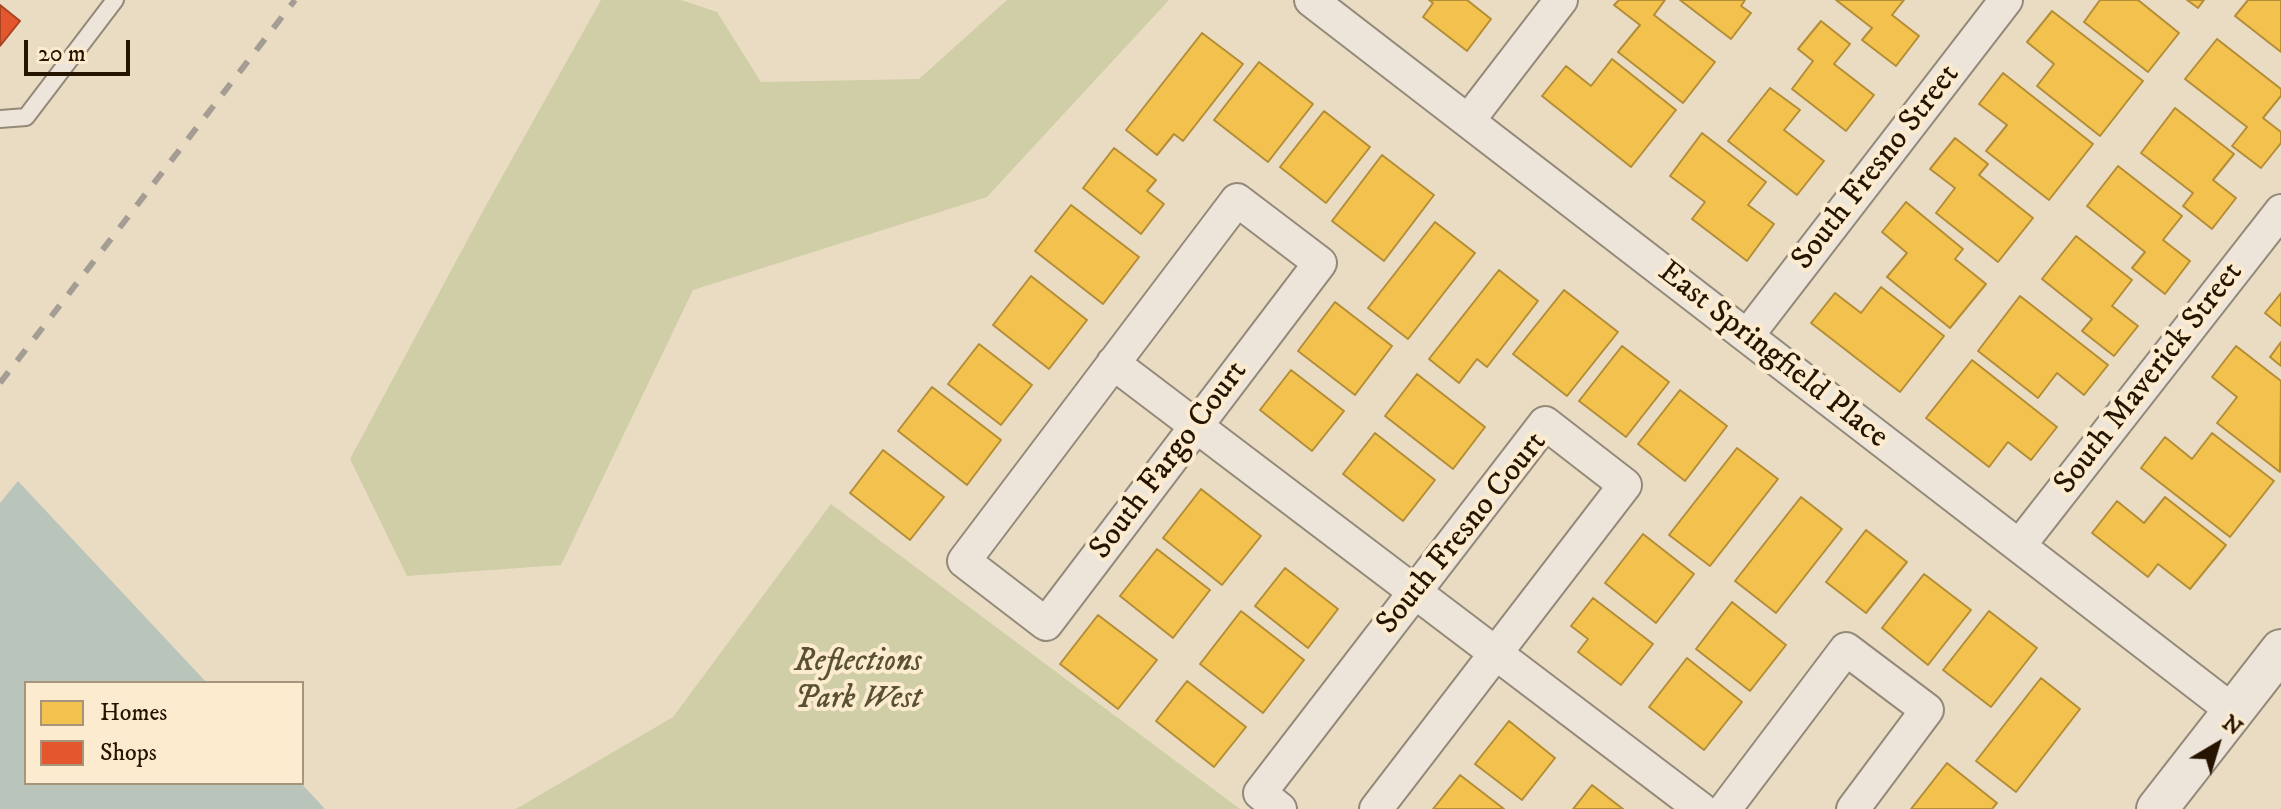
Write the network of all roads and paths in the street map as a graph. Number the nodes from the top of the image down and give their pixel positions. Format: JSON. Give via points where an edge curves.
{"nodes":[{"id":1,"x":115,"y":0,"type":"edge"},
{"id":2,"x":1311,"y":0,"type":"edge"},
{"id":3,"x":1561,"y":0,"type":"edge"},
{"id":4,"x":2006,"y":0,"type":"edge"},
{"id":5,"x":0,"y":119,"type":"edge"},
{"id":6,"x":1468,"y":121,"type":"junction"},
{"id":7,"x":2281,"y":211,"type":"edge"},
{"id":8,"x":1747,"y":336,"type":"junction"},
{"id":9,"x":1113,"y":363,"type":"junction"},
{"id":10,"x":1196,"y":427,"type":"junction"},
{"id":11,"x":2019,"y":546,"type":"junction"},
{"id":12,"x":1414,"y":592,"type":"junction"},
{"id":13,"x":2281,"y":650,"type":"edge"},
{"id":14,"x":1495,"y":654,"type":"junction"},
{"id":15,"x":2233,"y":711,"type":"junction"},
{"id":16,"x":1280,"y":809,"type":"edge"},
{"id":17,"x":1376,"y":809,"type":"edge"},
{"id":18,"x":1701,"y":809,"type":"edge"},
{"id":19,"x":1725,"y":809,"type":"edge"},
{"id":20,"x":1853,"y":809,"type":"edge"},
{"id":21,"x":2157,"y":809,"type":"edge"}],
"edges":[{"from":1,"to":5,"type":"lane","via":[[26,117]]},
{"from":2,"to":6,"type":"street","name":"East Springfield Place"},
{"from":3,"to":6,"type":"street"},
{"from":4,"to":8,"type":"street","name":"South Fresno Street"},
{"from":6,"to":8,"type":"street","name":"East Springfield Place"},
{"from":7,"to":11,"type":"street","name":"South Maverick Street"},
{"from":8,"to":11,"type":"street","name":"East Springfield Place"},
{"from":9,"to":10,"type":"street"},
{"from":9,"to":10,"type":"street","name":"South Fargo Court","via":[[1237,200],[1320,263]]},
{"from":9,"to":10,"type":"street","name":"South Fargo Court","via":[[964,561],[1046,624]]},
{"from":10,"to":12,"type":"street"},
{"from":11,"to":15,"type":"street","name":"East Springfield Place"},
{"from":12,"to":14,"type":"street"},
{"from":12,"to":14,"type":"street","name":"South Fresno Court","via":[[1545,423],[1625,485]]},
{"from":12,"to":16,"type":"street","name":"South Fresno Court","via":[[1260,793]]},
{"from":13,"to":15,"type":"street"},
{"from":14,"to":17,"type":"street","name":"South Fresno Court"},
{"from":14,"to":18,"type":"street"},
{"from":15,"to":21,"type":"street"},
{"from":19,"to":20,"type":"street","via":[[1846,649],[1927,710]]}]}
